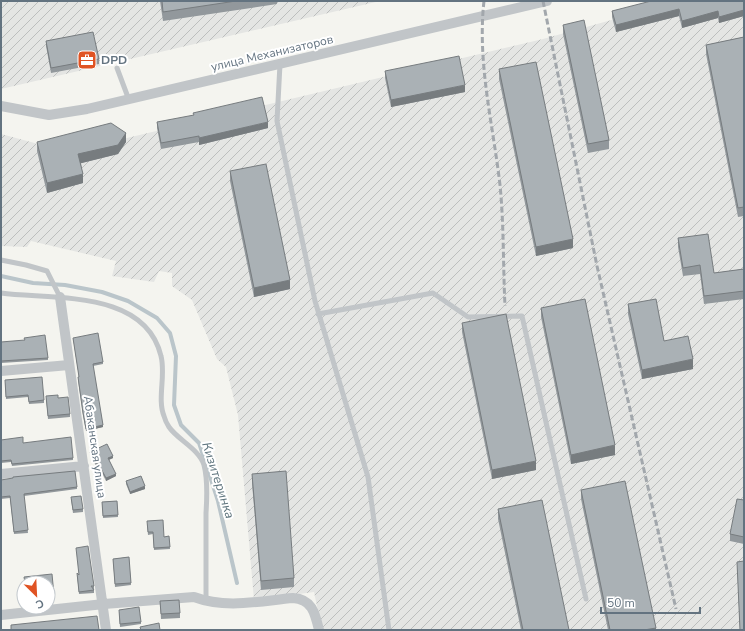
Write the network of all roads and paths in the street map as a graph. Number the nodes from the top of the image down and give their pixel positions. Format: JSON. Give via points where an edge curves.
{"nodes":[{"id":1,"x":548,"y":1,"type":"edge"},
{"id":2,"x":280,"y":64,"type":"junction"},
{"id":3,"x":117,"y":68,"type":"dead end"},
{"id":4,"x":129,"y":100,"type":"junction"},
{"id":5,"x":1,"y":106,"type":"edge"},
{"id":6,"x":1,"y":260,"type":"edge"},
{"id":7,"x":1,"y":293,"type":"edge"},
{"id":8,"x":60,"y":297,"type":"junction"},
{"id":9,"x":318,"y":314,"type":"junction"},
{"id":10,"x":70,"y":365,"type":"junction"},
{"id":11,"x":1,"y":371,"type":"edge"},
{"id":12,"x":84,"y":466,"type":"junction"},
{"id":13,"x":1,"y":474,"type":"edge"},
{"id":14,"x":586,"y":599,"type":"dead end"},
{"id":15,"x":206,"y":601,"type":"junction"},
{"id":16,"x":104,"y":604,"type":"junction"},
{"id":17,"x":1,"y":615,"type":"edge"},
{"id":18,"x":106,"y":630,"type":"edge"},
{"id":19,"x":319,"y":630,"type":"edge"},
{"id":20,"x":389,"y":630,"type":"edge"}],
"edges":[{"from":1,"to":2,"type":"street","name":"улица Механизаторов"},
{"from":2,"to":4,"type":"street","name":"улица Механизаторов"},
{"from":2,"to":9,"type":"lane","via":[[277,121]]},
{"from":3,"to":4,"type":"lane"},
{"from":4,"to":5,"type":"street","name":"улица Механизаторов","via":[[48,115]]},
{"from":6,"to":8,"type":"lane","name":"Абаканская улица","via":[[47,271]]},
{"from":7,"to":8,"type":"lane"},
{"from":8,"to":10,"type":"street","name":"Абаканская улица"},
{"from":8,"to":15,"type":"lane","via":[[110,305],[134,317],[146,327],[157,343],[163,369],[163,414],[169,427],[194,450],[204,464],[207,486]]},
{"from":9,"to":14,"type":"lane","via":[[433,294],[468,317],[522,316]]},
{"from":9,"to":20,"type":"lane","via":[[368,477]]},
{"from":10,"to":11,"type":"street"},
{"from":10,"to":12,"type":"street","name":"Абаканская улица"},
{"from":12,"to":13,"type":"street"},
{"from":12,"to":16,"type":"street","name":"Абаканская улица"},
{"from":15,"to":16,"type":"street","via":[[194,596]]},
{"from":15,"to":19,"type":"street","via":[[227,604],[301,598],[308,602]]},
{"from":16,"to":17,"type":"street"},
{"from":16,"to":18,"type":"street","name":"Абаканская улица"}]}
